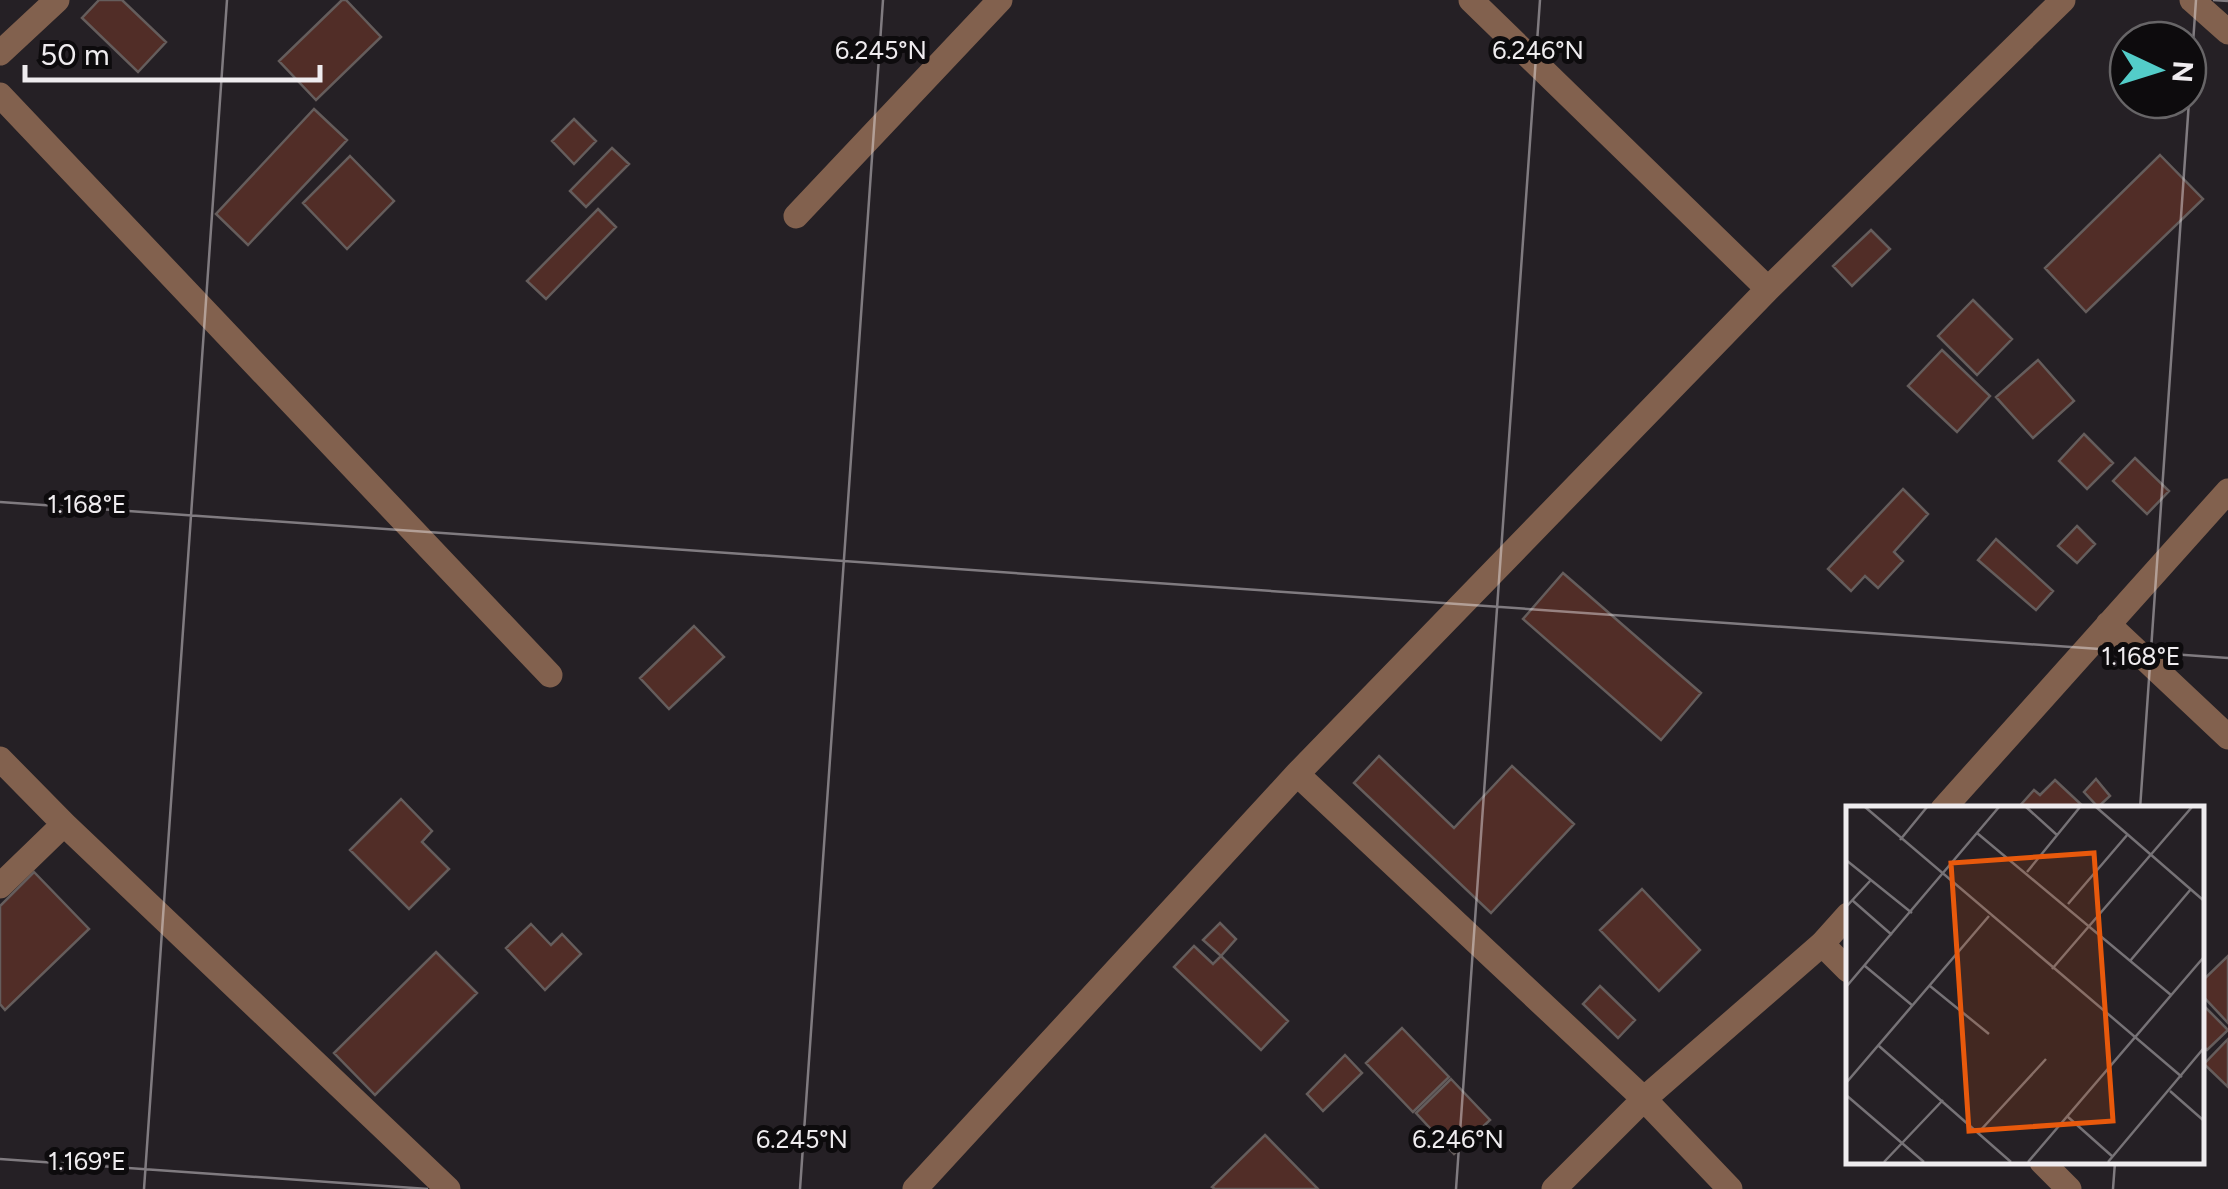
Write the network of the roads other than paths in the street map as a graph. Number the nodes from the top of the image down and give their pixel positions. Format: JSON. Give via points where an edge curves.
{"nodes":[{"id":1,"x":57,"y":0,"type":"edge"},
{"id":2,"x":1000,"y":0,"type":"edge"},
{"id":3,"x":1471,"y":0,"type":"edge"},
{"id":4,"x":2063,"y":0,"type":"edge"},
{"id":5,"x":2192,"y":0,"type":"edge"},
{"id":6,"x":2228,"y":32,"type":"edge"},
{"id":7,"x":0,"y":53,"type":"edge"},
{"id":8,"x":0,"y":96,"type":"edge"},
{"id":9,"x":796,"y":216,"type":"dead end"},
{"id":10,"x":1768,"y":289,"type":"junction"},
{"id":11,"x":2228,"y":491,"type":"edge"},
{"id":12,"x":2108,"y":624,"type":"junction"},
{"id":13,"x":550,"y":675,"type":"dead end"},
{"id":14,"x":2228,"y":737,"type":"edge"},
{"id":15,"x":0,"y":759,"type":"edge"},
{"id":16,"x":1297,"y":774,"type":"junction"},
{"id":17,"x":1946,"y":806,"type":"edge"},
{"id":18,"x":64,"y":824,"type":"junction"},
{"id":19,"x":0,"y":886,"type":"edge"},
{"id":20,"x":1846,"y":917,"type":"edge"},
{"id":21,"x":1822,"y":944,"type":"junction"},
{"id":22,"x":1846,"y":968,"type":"edge"},
{"id":23,"x":1644,"y":1099,"type":"junction"},
{"id":24,"x":2044,"y":1164,"type":"edge"},
{"id":25,"x":448,"y":1189,"type":"edge"},
{"id":26,"x":915,"y":1189,"type":"edge"},
{"id":27,"x":1554,"y":1189,"type":"edge"},
{"id":28,"x":1730,"y":1189,"type":"edge"},
{"id":29,"x":2069,"y":1189,"type":"edge"}],
"edges":[{"from":1,"to":7,"type":"street"},
{"from":2,"to":9,"type":"street"},
{"from":3,"to":10,"type":"street"},
{"from":4,"to":10,"type":"street"},
{"from":5,"to":6,"type":"street"},
{"from":8,"to":13,"type":"street"},
{"from":10,"to":16,"type":"street"},
{"from":11,"to":12,"type":"street"},
{"from":12,"to":14,"type":"street"},
{"from":12,"to":17,"type":"street"},
{"from":15,"to":18,"type":"street"},
{"from":16,"to":23,"type":"street"},
{"from":16,"to":26,"type":"street"},
{"from":18,"to":19,"type":"street"},
{"from":18,"to":25,"type":"street"},
{"from":20,"to":21,"type":"street"},
{"from":21,"to":22,"type":"street"},
{"from":21,"to":23,"type":"street"},
{"from":23,"to":27,"type":"street"},
{"from":23,"to":28,"type":"street"},
{"from":24,"to":29,"type":"street"}]}
